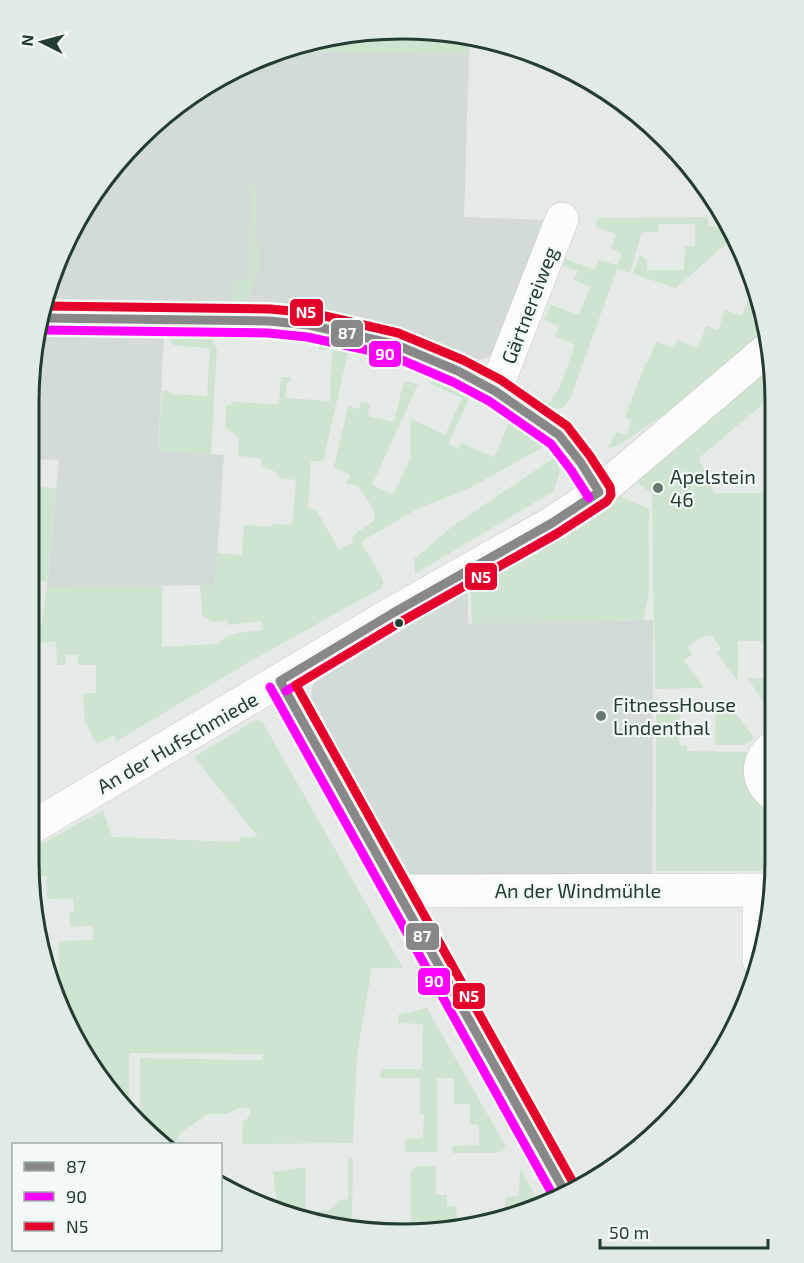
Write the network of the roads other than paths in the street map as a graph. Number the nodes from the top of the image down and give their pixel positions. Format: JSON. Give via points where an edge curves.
{"nodes":[{"id":1,"x":562,"y":219,"type":"dead end"},
{"id":2,"x":49,"y":318,"type":"edge"},
{"id":3,"x":762,"y":354,"type":"edge"},
{"id":4,"x":495,"y":391,"type":"junction"},
{"id":5,"x":599,"y":492,"type":"junction"},
{"id":6,"x":280,"y":681,"type":"junction"},
{"id":7,"x":765,"y":756,"type":"edge"},
{"id":8,"x":765,"y":787,"type":"edge"},
{"id":9,"x":39,"y":824,"type":"edge"},
{"id":10,"x":764,"y":890,"type":"edge"},
{"id":11,"x":396,"y":891,"type":"junction"},
{"id":12,"x":562,"y":1187,"type":"edge"}],
"edges":[{"from":1,"to":4,"type":"street","name":"Gärtnereiweg"},
{"from":2,"to":4,"type":"street","via":[[309,325],[394,344]]},
{"from":3,"to":5,"type":"street","name":"An der Hufschmiede"},
{"from":4,"to":5,"type":"street","via":[[559,435]]},
{"from":5,"to":6,"type":"street","name":"An der Hufschmiede","via":[[552,524]]},
{"from":6,"to":9,"type":"street","name":"An der Hufschmiede"},
{"from":6,"to":11,"type":"street"},
{"from":7,"to":8,"type":"street","via":[[759,769]]},
{"from":10,"to":11,"type":"street","name":"An der Windmühle"},
{"from":11,"to":12,"type":"street"}]}
